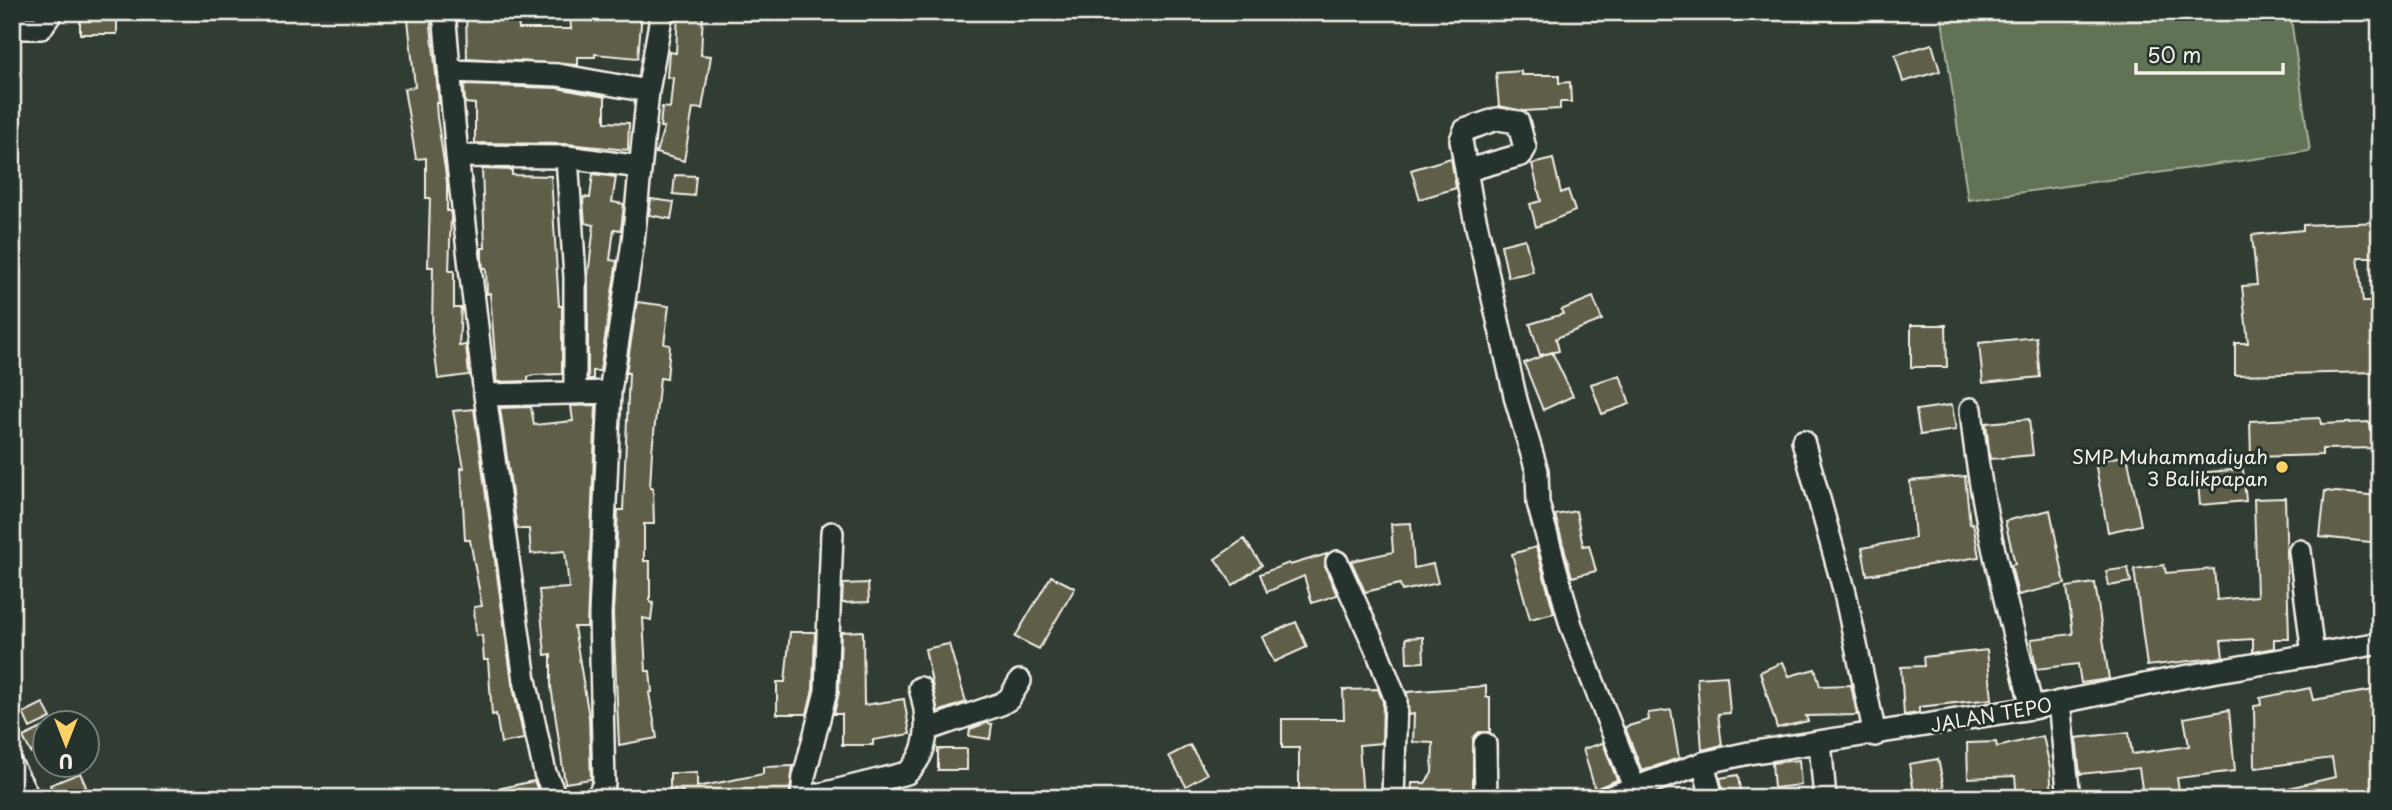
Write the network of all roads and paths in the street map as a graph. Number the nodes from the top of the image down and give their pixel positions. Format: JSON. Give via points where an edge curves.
{"nodes":[{"id":1,"x":52,"y":12,"type":"edge"},
{"id":2,"x":444,"y":12,"type":"edge"},
{"id":3,"x":662,"y":12,"type":"edge"},
{"id":4,"x":12,"y":28,"type":"edge"},
{"id":5,"x":451,"y":71,"type":"junction"},
{"id":6,"x":648,"y":91,"type":"junction"},
{"id":7,"x":457,"y":156,"type":"junction"},
{"id":8,"x":567,"y":157,"type":"junction"},
{"id":9,"x":640,"y":167,"type":"junction"},
{"id":10,"x":1468,"y":170,"type":"dead end"},
{"id":11,"x":575,"y":392,"type":"junction"},
{"id":12,"x":610,"y":393,"type":"junction"},
{"id":13,"x":485,"y":395,"type":"junction"},
{"id":14,"x":1971,"y":409,"type":"dead end"},
{"id":15,"x":1803,"y":441,"type":"dead end"},
{"id":16,"x":832,"y":533,"type":"dead end"},
{"id":17,"x":2300,"y":551,"type":"dead end"},
{"id":18,"x":1337,"y":562,"type":"dead end"},
{"id":19,"x":2380,"y":643,"type":"edge"},
{"id":20,"x":2313,"y":655,"type":"junction"},
{"id":21,"x":1020,"y":681,"type":"dead end"},
{"id":22,"x":920,"y":688,"type":"dead end"},
{"id":23,"x":2059,"y":702,"type":"junction"},
{"id":24,"x":2032,"y":708,"type":"junction"},
{"id":25,"x":926,"y":730,"type":"junction"},
{"id":26,"x":1875,"y":735,"type":"junction"},
{"id":27,"x":1820,"y":742,"type":"junction"},
{"id":28,"x":1485,"y":744,"type":"dead end"},
{"id":29,"x":1703,"y":763,"type":"junction"},
{"id":30,"x":12,"y":766,"type":"edge"},
{"id":31,"x":1634,"y":787,"type":"junction"},
{"id":32,"x":29,"y":798,"type":"edge"},
{"id":33,"x":556,"y":798,"type":"edge"},
{"id":34,"x":597,"y":798,"type":"edge"},
{"id":35,"x":804,"y":798,"type":"edge"},
{"id":36,"x":1393,"y":798,"type":"edge"},
{"id":37,"x":1486,"y":798,"type":"edge"},
{"id":38,"x":1607,"y":798,"type":"edge"},
{"id":39,"x":1712,"y":798,"type":"edge"},
{"id":40,"x":1825,"y":798,"type":"edge"},
{"id":41,"x":2069,"y":798,"type":"edge"}],
"edges":[{"from":1,"to":4,"type":"street","via":[[41,28]]},
{"from":2,"to":5,"type":"street"},
{"from":3,"to":6,"type":"street"},
{"from":5,"to":6,"type":"street","via":[[558,75]]},
{"from":5,"to":7,"type":"street"},
{"from":6,"to":9,"type":"street"},
{"from":7,"to":8,"type":"street"},
{"from":7,"to":13,"type":"street"},
{"from":8,"to":9,"type":"street"},
{"from":8,"to":11,"type":"street","via":[[575,277]]},
{"from":9,"to":12,"type":"street"},
{"from":10,"to":31,"type":"street","via":[[1516,400],[1536,471],[1538,503],[1571,625]]},
{"from":11,"to":12,"type":"street"},
{"from":11,"to":13,"type":"street"},
{"from":12,"to":34,"type":"street","via":[[600,615],[604,785]]},
{"from":13,"to":33,"type":"street","via":[[524,680],[545,773]]},
{"from":14,"to":24,"type":"street","via":[[1987,522]]},
{"from":15,"to":26,"type":"street","via":[[1845,593]]},
{"from":16,"to":35,"type":"street","via":[[826,691]]},
{"from":17,"to":20,"type":"street"},
{"from":18,"to":36,"type":"street","via":[[1396,701]]},
{"from":19,"to":20,"type":"street","name":"JALAN TEPO"},
{"from":20,"to":23,"type":"street","name":"JALAN TEPO"},
{"from":21,"to":25,"type":"street","via":[[1001,704]]},
{"from":22,"to":25,"type":"street"},
{"from":23,"to":24,"type":"street","name":"JALAN TEPO"},
{"from":23,"to":41,"type":"street"},
{"from":24,"to":26,"type":"street","name":"JALAN TEPO"},
{"from":25,"to":35,"type":"street","via":[[919,760],[907,773]]},
{"from":26,"to":27,"type":"street","name":"JALAN TEPO"},
{"from":27,"to":29,"type":"street","name":"JALAN TEPO"},
{"from":27,"to":40,"type":"street"},
{"from":28,"to":37,"type":"street"},
{"from":29,"to":31,"type":"street","name":"JALAN TEPO"},
{"from":29,"to":39,"type":"street"},
{"from":30,"to":32,"type":"street"},
{"from":31,"to":38,"type":"street","name":"JALAN TEPO"}]}
